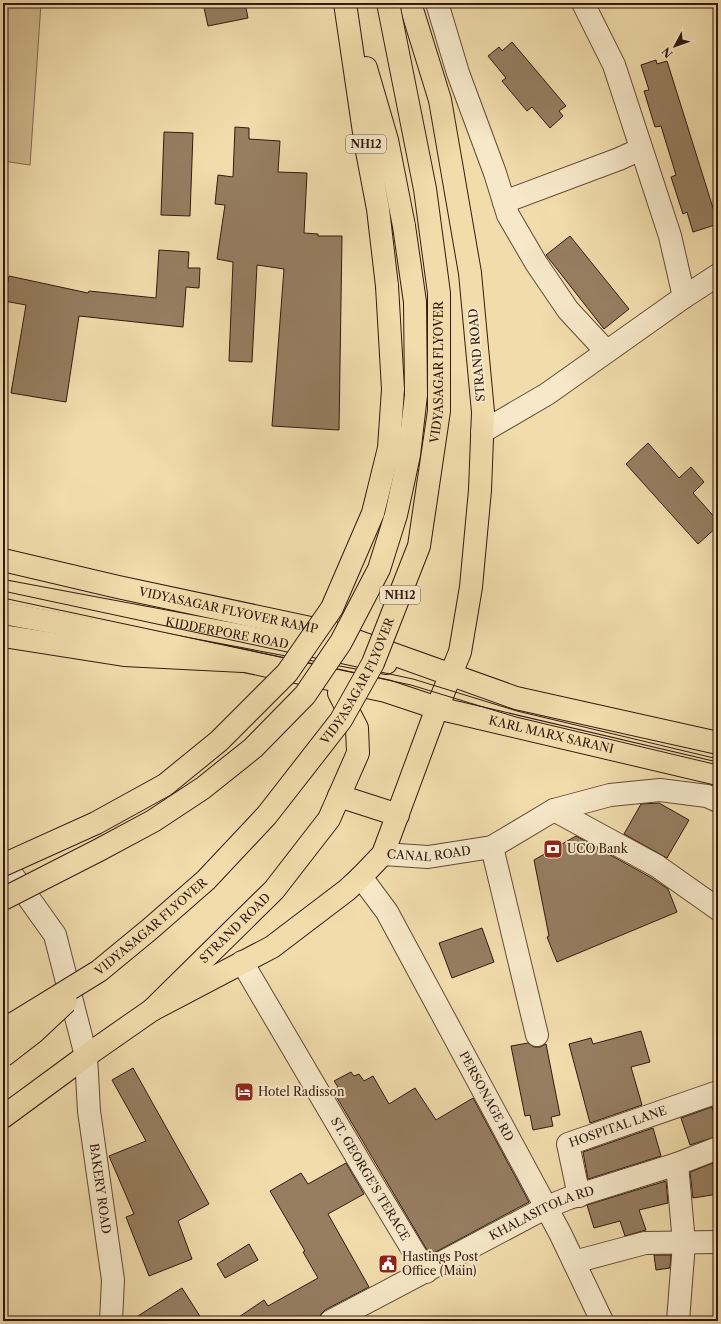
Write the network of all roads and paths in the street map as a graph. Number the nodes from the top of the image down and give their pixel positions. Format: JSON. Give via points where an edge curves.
{"nodes":[{"id":1,"x":346,"y":3,"type":"edge"},
{"id":2,"x":388,"y":3,"type":"edge"},
{"id":3,"x":410,"y":3,"type":"edge"},
{"id":4,"x":583,"y":3,"type":"edge"},
{"id":5,"x":442,"y":5,"type":"edge"},
{"id":6,"x":641,"y":149,"type":"junction"},
{"id":7,"x":504,"y":202,"type":"junction"},
{"id":8,"x":718,"y":275,"type":"edge"},
{"id":9,"x":684,"y":297,"type":"junction"},
{"id":10,"x":606,"y":351,"type":"junction"},
{"id":11,"x":482,"y":432,"type":"junction"},
{"id":12,"x":3,"y":560,"type":"edge"},
{"id":13,"x":3,"y":590,"type":"edge"},
{"id":14,"x":3,"y":613,"type":"edge"},
{"id":15,"x":3,"y":636,"type":"edge"},
{"id":16,"x":243,"y":661,"type":"junction"},
{"id":17,"x":451,"y":675,"type":"junction"},
{"id":18,"x":327,"y":678,"type":"junction"},
{"id":19,"x":386,"y":691,"type":"joint"},
{"id":20,"x":437,"y":708,"type":"junction"},
{"id":21,"x":718,"y":743,"type":"edge"},
{"id":22,"x":718,"y":774,"type":"edge"},
{"id":23,"x":339,"y":796,"type":"junction"},
{"id":24,"x":718,"y":801,"type":"edge"},
{"id":25,"x":554,"y":810,"type":"junction"},
{"id":26,"x":398,"y":814,"type":"junction"},
{"id":27,"x":492,"y":847,"type":"junction"},
{"id":28,"x":41,"y":848,"type":"junction"},
{"id":29,"x":383,"y":854,"type":"junction"},
{"id":30,"x":3,"y":857,"type":"edge"},
{"id":31,"x":3,"y":862,"type":"edge"},
{"id":32,"x":3,"y":865,"type":"edge"},
{"id":33,"x":361,"y":878,"type":"junction"},
{"id":34,"x":3,"y":899,"type":"edge"},
{"id":35,"x":718,"y":909,"type":"edge"},
{"id":36,"x":242,"y":962,"type":"junction"},
{"id":37,"x":99,"y":971,"type":"junction"},
{"id":38,"x":152,"y":1010,"type":"junction"},
{"id":39,"x":3,"y":1030,"type":"edge"},
{"id":40,"x":537,"y":1035,"type":"dead end"},
{"id":41,"x":3,"y":1056,"type":"edge"},
{"id":42,"x":86,"y":1056,"type":"junction"},
{"id":43,"x":718,"y":1092,"type":"edge"},
{"id":44,"x":3,"y":1117,"type":"edge"},
{"id":45,"x":718,"y":1148,"type":"edge"},
{"id":46,"x":677,"y":1164,"type":"junction"},
{"id":47,"x":579,"y":1196,"type":"junction"},
{"id":48,"x":547,"y":1207,"type":"junction"},
{"id":49,"x":718,"y":1242,"type":"edge"},
{"id":50,"x":684,"y":1243,"type":"junction"},
{"id":51,"x":574,"y":1262,"type":"junction"},
{"id":52,"x":426,"y":1272,"type":"junction"},
{"id":53,"x":111,"y":1321,"type":"edge"},
{"id":54,"x":331,"y":1321,"type":"edge"},
{"id":55,"x":602,"y":1321,"type":"edge"},
{"id":56,"x":678,"y":1321,"type":"edge"}],
"edges":[{"from":1,"to":28,"type":"main road","number":"NH12","bridge":true,"via":[[366,146],[378,209],[387,286],[393,389],[389,448],[374,513],[332,608],[287,673],[213,746],[165,785],[96,823]]},
{"from":1,"to":34,"type":"main road","bridge":true,"via":[[387,140],[404,226],[415,302],[416,395],[409,455],[396,515],[378,569],[341,642],[305,695],[253,748],[203,788],[153,821]]},
{"from":2,"to":37,"type":"main road","name":"VIDYASAGAR FLYOVER","number":"NH12","bridge":true,"via":[[425,189],[439,293],[439,411],[419,546],[373,663],[341,720],[267,815],[206,880]]},
{"from":3,"to":11,"type":"main road","name":"STRAND ROAD","via":[[440,100],[470,272],[483,412]]},
{"from":4,"to":6,"type":"street","via":[[614,65]]},
{"from":5,"to":7,"type":"street","via":[[458,73]]},
{"from":6,"to":7,"type":"street"},
{"from":6,"to":9,"type":"street","via":[[670,236]]},
{"from":7,"to":10,"type":"street","via":[[508,215],[536,263],[568,310]]},
{"from":8,"to":9,"type":"street"},
{"from":9,"to":10,"type":"street"},
{"from":10,"to":11,"type":"street","via":[[547,394]]},
{"from":11,"to":17,"type":"main road","name":"STRAND ROAD","via":[[480,490],[471,586],[460,652]]},
{"from":12,"to":17,"type":"main road","name":"VIDYASAGAR FLYOVER RAMP","via":[[334,633]]},
{"from":13,"to":17,"type":"main road","name":"KIDDERPORE ROAD"},
{"from":14,"to":16,"type":"main road","name":"KIDDERPORE ROAD"},
{"from":15,"to":16,"type":"main road","via":[[124,655]]},
{"from":16,"to":18,"type":"main road","name":"KIDDERPORE ROAD"},
{"from":17,"to":20,"type":"main road","name":"STRAND ROAD"},
{"from":17,"to":21,"type":"main road","via":[[516,698]]},
{"from":18,"to":19,"type":"main road","name":"KIDDERPORE ROAD"},
{"from":18,"to":23,"type":"main road","name":"STRAND ROAD","via":[[341,696],[357,728],[358,753]]},
{"from":19,"to":20,"type":"main road","name":"KARL MARX SARANI"},
{"from":20,"to":22,"type":"main road","name":"KARL MARX SARANI"},
{"from":20,"to":26,"type":"main road","name":"STRAND ROAD"},
{"from":23,"to":26,"type":"main road"},
{"from":23,"to":38,"type":"main road","name":"STRAND ROAD","via":[[329,819],[274,890]]},
{"from":24,"to":25,"type":"street","name":"CANAL ROAD","via":[[707,796],[660,790],[610,795]]},
{"from":25,"to":27,"type":"street","name":"CANAL ROAD"},
{"from":25,"to":35,"type":"street","via":[[657,866]]},
{"from":26,"to":29,"type":"main road","name":"STRAND ROAD"},
{"from":27,"to":29,"type":"street","name":"CANAL ROAD","via":[[428,858]]},
{"from":27,"to":40,"type":"street"},
{"from":28,"to":30,"type":"main road","bridge":true},
{"from":28,"to":32,"type":"main road","number":"NH12","bridge":true},
{"from":29,"to":33,"type":"main road","name":"CANAL ROAD"},
{"from":31,"to":42,"type":"street","name":"BAKERY ROAD","via":[[55,935]]},
{"from":33,"to":36,"type":"main road","name":"CANAL ROAD","via":[[272,947]]},
{"from":33,"to":48,"type":"street","name":"PERSONAGE RD","via":[[387,912]]},
{"from":36,"to":38,"type":"main road","name":"CANAL ROAD"},
{"from":36,"to":52,"type":"street","name":"ST. GEORGE'S TERACE"},
{"from":37,"to":39,"type":"main road","name":"VIDYASAGAR FLYOVER","number":"NH12","bridge":true},
{"from":37,"to":41,"type":"main road","bridge":true,"via":[[34,1032]]},
{"from":38,"to":42,"type":"main road","name":"STRAND ROAD"},
{"from":42,"to":44,"type":"main road","name":"STRAND ROAD"},
{"from":42,"to":53,"type":"street","name":"BAKERY ROAD","via":[[89,1111],[113,1280]]},
{"from":43,"to":47,"type":"street","name":"HOSPITAL LANE","via":[[568,1144]]},
{"from":45,"to":46,"type":"street","name":"KHALASITOLA RD"},
{"from":46,"to":47,"type":"street","name":"KHALASITOLA RD"},
{"from":46,"to":50,"type":"street"},
{"from":47,"to":48,"type":"street","name":"KHALASITOLA RD"},
{"from":48,"to":51,"type":"street","name":"PERSONAGE RD"},
{"from":48,"to":52,"type":"street","name":"KHALASITOLA RD"},
{"from":49,"to":50,"type":"street"},
{"from":50,"to":51,"type":"street","via":[[645,1243]]},
{"from":50,"to":56,"type":"street"},
{"from":51,"to":55,"type":"street","name":"PERSONAGE RD"},
{"from":52,"to":54,"type":"street","name":"KHALASITOLA RD"}]}
